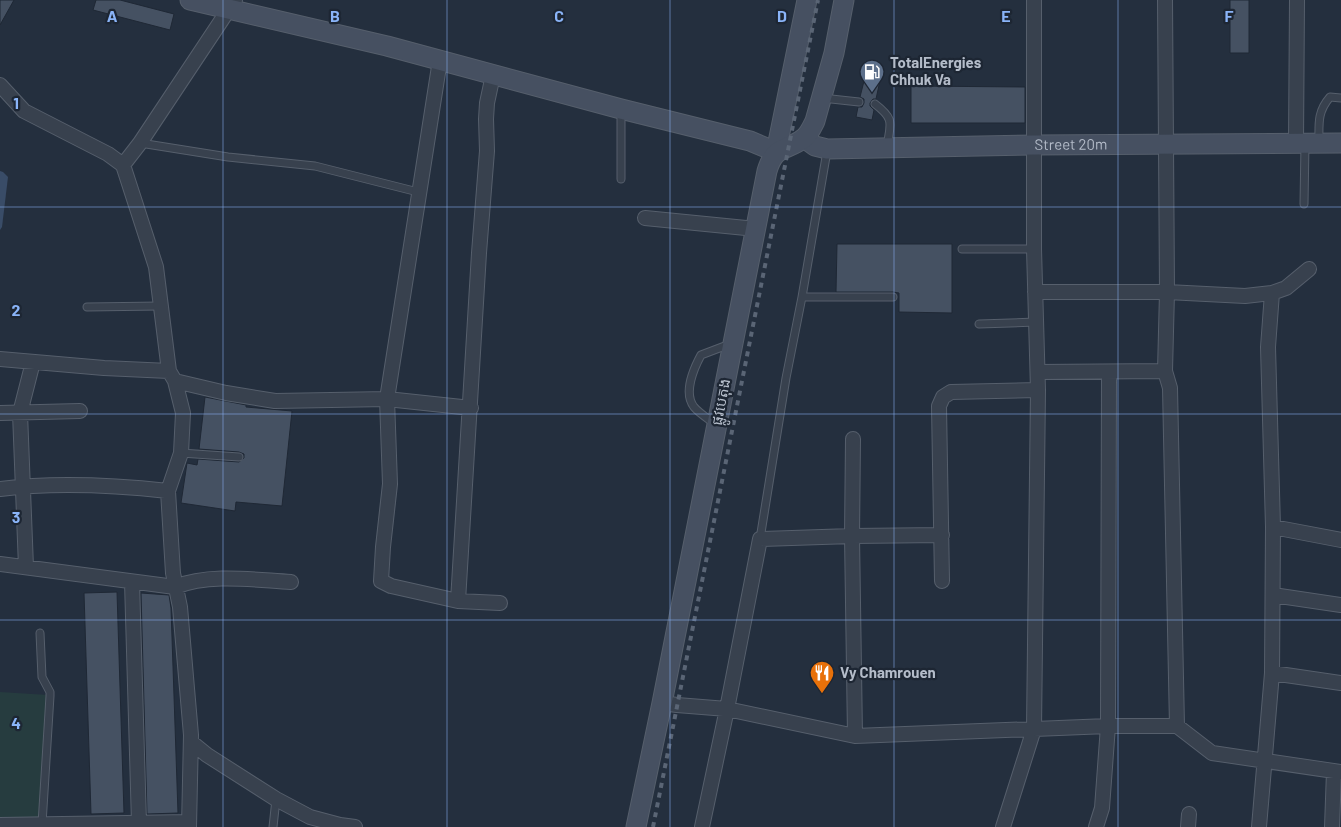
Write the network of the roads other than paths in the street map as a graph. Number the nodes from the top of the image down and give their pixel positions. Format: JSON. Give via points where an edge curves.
{"nodes":[{"id":1,"x":190,"y":0,"type":"edge"},
{"id":2,"x":807,"y":0,"type":"edge"},
{"id":3,"x":844,"y":0,"type":"edge"},
{"id":4,"x":1034,"y":0,"type":"edge"},
{"id":5,"x":1166,"y":0,"type":"edge"},
{"id":6,"x":1296,"y":0,"type":"edge"},
{"id":7,"x":232,"y":5,"type":"edge"},
{"id":8,"x":440,"y":60,"type":"junction"},
{"id":9,"x":493,"y":75,"type":"junction"},
{"id":10,"x":0,"y":86,"type":"edge"},
{"id":11,"x":822,"y":98,"type":"junction"},
{"id":12,"x":1341,"y":98,"type":"edge"},
{"id":13,"x":859,"y":102,"type":"dead end"},
{"id":14,"x":875,"y":104,"type":"dead end"},
{"id":15,"x":621,"y":109,"type":"junction"},
{"id":16,"x":804,"y":138,"type":"junction"},
{"id":17,"x":140,"y":142,"type":"junction"},
{"id":18,"x":1307,"y":143,"type":"junction"},
{"id":19,"x":1341,"y":143,"type":"edge"},
{"id":20,"x":1166,"y":144,"type":"junction"},
{"id":21,"x":1035,"y":145,"type":"junction"},
{"id":22,"x":887,"y":148,"type":"junction"},
{"id":23,"x":827,"y":149,"type":"junction"},
{"id":24,"x":776,"y":152,"type":"junction"},
{"id":25,"x":123,"y":165,"type":"junction"},
{"id":26,"x":621,"y":179,"type":"dead end"},
{"id":27,"x":418,"y":192,"type":"junction"},
{"id":28,"x":1304,"y":204,"type":"dead end"},
{"id":29,"x":644,"y":218,"type":"dead end"},
{"id":30,"x":756,"y":229,"type":"junction"},
{"id":31,"x":1034,"y":249,"type":"junction"},
{"id":32,"x":962,"y":250,"type":"dead end"},
{"id":33,"x":1309,"y":269,"type":"dead end"},
{"id":34,"x":1035,"y":292,"type":"junction"},
{"id":35,"x":1167,"y":292,"type":"junction"},
{"id":36,"x":1272,"y":293,"type":"junction"},
{"id":37,"x":802,"y":297,"type":"junction"},
{"id":38,"x":893,"y":297,"type":"dead end"},
{"id":39,"x":160,"y":306,"type":"junction"},
{"id":40,"x":87,"y":307,"type":"dead end"},
{"id":41,"x":1036,"y":322,"type":"junction"},
{"id":42,"x":979,"y":324,"type":"dead end"},
{"id":43,"x":733,"y":343,"type":"junction"},
{"id":44,"x":0,"y":359,"type":"edge"},
{"id":45,"x":33,"y":362,"type":"junction"},
{"id":46,"x":1165,"y":371,"type":"junction"},
{"id":47,"x":1038,"y":372,"type":"junction"},
{"id":48,"x":1109,"y":372,"type":"junction"},
{"id":49,"x":172,"y":376,"type":"junction"},
{"id":50,"x":1038,"y":390,"type":"junction"},
{"id":51,"x":386,"y":399,"type":"junction"},
{"id":52,"x":471,"y":408,"type":"junction"},
{"id":53,"x":80,"y":411,"type":"dead end"},
{"id":54,"x":0,"y":413,"type":"edge"},
{"id":55,"x":20,"y":413,"type":"junction"},
{"id":56,"x":717,"y":426,"type":"junction"},
{"id":57,"x":853,"y":439,"type":"dead end"},
{"id":58,"x":181,"y":453,"type":"junction"},
{"id":59,"x":239,"y":457,"type":"dead end"},
{"id":60,"x":22,"y":487,"type":"junction"},
{"id":61,"x":0,"y":489,"type":"edge"},
{"id":62,"x":168,"y":491,"type":"junction"},
{"id":63,"x":1272,"y":527,"type":"junction"},
{"id":64,"x":942,"y":535,"type":"junction"},
{"id":65,"x":852,"y":536,"type":"junction"},
{"id":66,"x":760,"y":540,"type":"junction"},
{"id":67,"x":1341,"y":540,"type":"edge"},
{"id":68,"x":0,"y":564,"type":"edge"},
{"id":69,"x":26,"y":567,"type":"junction"},
{"id":70,"x":942,"y":581,"type":"dead end"},
{"id":71,"x":132,"y":582,"type":"junction"},
{"id":72,"x":291,"y":582,"type":"dead end"},
{"id":73,"x":175,"y":586,"type":"junction"},
{"id":74,"x":1272,"y":595,"type":"junction"},
{"id":75,"x":458,"y":600,"type":"junction"},
{"id":76,"x":500,"y":603,"type":"dead end"},
{"id":77,"x":1341,"y":605,"type":"edge"},
{"id":78,"x":40,"y":633,"type":"dead end"},
{"id":79,"x":1272,"y":672,"type":"junction"},
{"id":80,"x":1341,"y":684,"type":"edge"},
{"id":81,"x":662,"y":703,"type":"junction"},
{"id":82,"x":727,"y":709,"type":"junction"},
{"id":83,"x":1108,"y":726,"type":"junction"},
{"id":84,"x":1177,"y":726,"type":"junction"},
{"id":85,"x":1034,"y":729,"type":"junction"},
{"id":86,"x":856,"y":736,"type":"junction"},
{"id":87,"x":191,"y":742,"type":"junction"},
{"id":88,"x":1265,"y":760,"type":"junction"},
{"id":89,"x":1338,"y":771,"type":"edge"},
{"id":90,"x":276,"y":799,"type":"junction"},
{"id":91,"x":139,"y":823,"type":"junction"},
{"id":92,"x":42,"y":824,"type":"junction"},
{"id":93,"x":96,"y":825,"type":"edge"},
{"id":94,"x":189,"y":825,"type":"edge"},
{"id":95,"x":1,"y":826,"type":"edge"},
{"id":96,"x":273,"y":827,"type":"edge"},
{"id":97,"x":353,"y":827,"type":"edge"},
{"id":98,"x":636,"y":827,"type":"edge"},
{"id":99,"x":702,"y":827,"type":"edge"},
{"id":100,"x":1003,"y":827,"type":"edge"},
{"id":101,"x":1096,"y":827,"type":"edge"},
{"id":102,"x":1259,"y":827,"type":"edge"},
{"id":103,"x":1332,"y":827,"type":"edge"}],
"edges":[{"from":1,"to":7,"type":"street"},
{"from":2,"to":24,"type":"street","name":"ផ្លូវបេតុង"},
{"from":3,"to":11,"type":"street"},
{"from":4,"to":21,"type":"street"},
{"from":5,"to":20,"type":"street"},
{"from":6,"to":18,"type":"street"},
{"from":7,"to":8,"type":"street"},
{"from":7,"to":17,"type":"street"},
{"from":8,"to":9,"type":"street"},
{"from":8,"to":27,"type":"street"},
{"from":9,"to":15,"type":"street"},
{"from":9,"to":52,"type":"street","via":[[487,103],[487,151]]},
{"from":10,"to":25,"type":"street","via":[[24,111]]},
{"from":11,"to":13,"type":"lane"},
{"from":11,"to":16,"type":"street","via":[[815,121]]},
{"from":12,"to":18,"type":"lane","via":[[1330,97],[1322,106]]},
{"from":14,"to":22,"type":"lane","via":[[891,119]]},
{"from":15,"to":24,"type":"street","via":[[750,140]]},
{"from":15,"to":26,"type":"lane"},
{"from":16,"to":23,"type":"street","name":"Street 20m"},
{"from":16,"to":24,"type":"street"},
{"from":17,"to":25,"type":"street"},
{"from":17,"to":27,"type":"lane","via":[[228,157],[316,166]]},
{"from":18,"to":19,"type":"street","name":"Street 20m"},
{"from":18,"to":20,"type":"street","name":"Street 20m"},
{"from":18,"to":28,"type":"lane"},
{"from":20,"to":21,"type":"street","name":"Street 20m"},
{"from":20,"to":35,"type":"street"},
{"from":21,"to":22,"type":"street","name":"Street 20m"},
{"from":21,"to":31,"type":"street"},
{"from":22,"to":23,"type":"street","name":"Street 20m"},
{"from":23,"to":37,"type":"lane"},
{"from":24,"to":30,"type":"street","name":"ផ្លូវបេតុង","via":[[767,171]]},
{"from":25,"to":39,"type":"street","via":[[156,267]]},
{"from":27,"to":51,"type":"street"},
{"from":29,"to":30,"type":"street"},
{"from":30,"to":43,"type":"street","name":"ផ្លូវបេតុង"},
{"from":31,"to":32,"type":"lane"},
{"from":31,"to":34,"type":"street"},
{"from":33,"to":36,"type":"street","via":[[1286,288]]},
{"from":34,"to":35,"type":"street"},
{"from":34,"to":41,"type":"street"},
{"from":35,"to":36,"type":"street","via":[[1244,296]]},
{"from":35,"to":46,"type":"street"},
{"from":36,"to":63,"type":"street","via":[[1268,347]]},
{"from":37,"to":38,"type":"lane"},
{"from":37,"to":66,"type":"lane"},
{"from":39,"to":40,"type":"lane"},
{"from":39,"to":49,"type":"street"},
{"from":41,"to":42,"type":"lane"},
{"from":41,"to":47,"type":"street"},
{"from":43,"to":56,"type":"street","name":"ផ្លូវបេតុង"},
{"from":43,"to":56,"type":"lane","via":[[701,355],[694,368],[690,389],[692,403]]},
{"from":44,"to":45,"type":"street"},
{"from":45,"to":49,"type":"street"},
{"from":45,"to":55,"type":"street"},
{"from":46,"to":48,"type":"street"},
{"from":46,"to":84,"type":"street","via":[[1170,388]]},
{"from":47,"to":48,"type":"street"},
{"from":47,"to":50,"type":"street"},
{"from":48,"to":83,"type":"street"},
{"from":49,"to":51,"type":"street","via":[[226,393],[276,402]]},
{"from":49,"to":58,"type":"street","via":[[183,413]]},
{"from":50,"to":64,"type":"street","via":[[952,392],[944,397],[939,406]]},
{"from":50,"to":85,"type":"street"},
{"from":51,"to":52,"type":"street"},
{"from":51,"to":75,"type":"street","via":[[390,484],[381,581]]},
{"from":52,"to":75,"type":"street"},
{"from":53,"to":55,"type":"street"},
{"from":54,"to":55,"type":"street"},
{"from":55,"to":60,"type":"street"},
{"from":56,"to":81,"type":"street","name":"ផ្លូវបេតុង"},
{"from":57,"to":65,"type":"street"},
{"from":58,"to":59,"type":"lane"},
{"from":58,"to":62,"type":"street"},
{"from":60,"to":61,"type":"street"},
{"from":60,"to":62,"type":"street"},
{"from":60,"to":69,"type":"street"},
{"from":62,"to":73,"type":"street"},
{"from":63,"to":67,"type":"street"},
{"from":63,"to":74,"type":"street"},
{"from":64,"to":65,"type":"street"},
{"from":64,"to":70,"type":"street"},
{"from":65,"to":66,"type":"street"},
{"from":65,"to":86,"type":"street"},
{"from":66,"to":82,"type":"street"},
{"from":68,"to":69,"type":"street"},
{"from":69,"to":71,"type":"street"},
{"from":71,"to":73,"type":"street"},
{"from":71,"to":91,"type":"street"},
{"from":72,"to":73,"type":"street","via":[[222,579]]},
{"from":73,"to":87,"type":"street","via":[[180,606]]},
{"from":74,"to":77,"type":"street"},
{"from":74,"to":79,"type":"street"},
{"from":75,"to":76,"type":"street"},
{"from":78,"to":92,"type":"lane","via":[[42,677],[50,692]]},
{"from":79,"to":80,"type":"street"},
{"from":79,"to":88,"type":"street"},
{"from":81,"to":82,"type":"street"},
{"from":81,"to":98,"type":"street","name":"ផ្លូវបេតុង"},
{"from":82,"to":86,"type":"street"},
{"from":82,"to":99,"type":"street"},
{"from":83,"to":84,"type":"street"},
{"from":83,"to":85,"type":"street"},
{"from":83,"to":101,"type":"street","via":[[1102,808]]},
{"from":84,"to":88,"type":"street","via":[[1212,753]]},
{"from":85,"to":86,"type":"street"},
{"from":85,"to":100,"type":"street"},
{"from":87,"to":90,"type":"street"},
{"from":87,"to":94,"type":"street"},
{"from":88,"to":89,"type":"street"},
{"from":88,"to":102,"type":"street"},
{"from":89,"to":103,"type":"street"},
{"from":90,"to":96,"type":"lane"},
{"from":90,"to":97,"type":"street","via":[[310,818]]},
{"from":91,"to":93,"type":"street"},
{"from":91,"to":94,"type":"street"},
{"from":92,"to":93,"type":"street"},
{"from":92,"to":95,"type":"street"}]}
